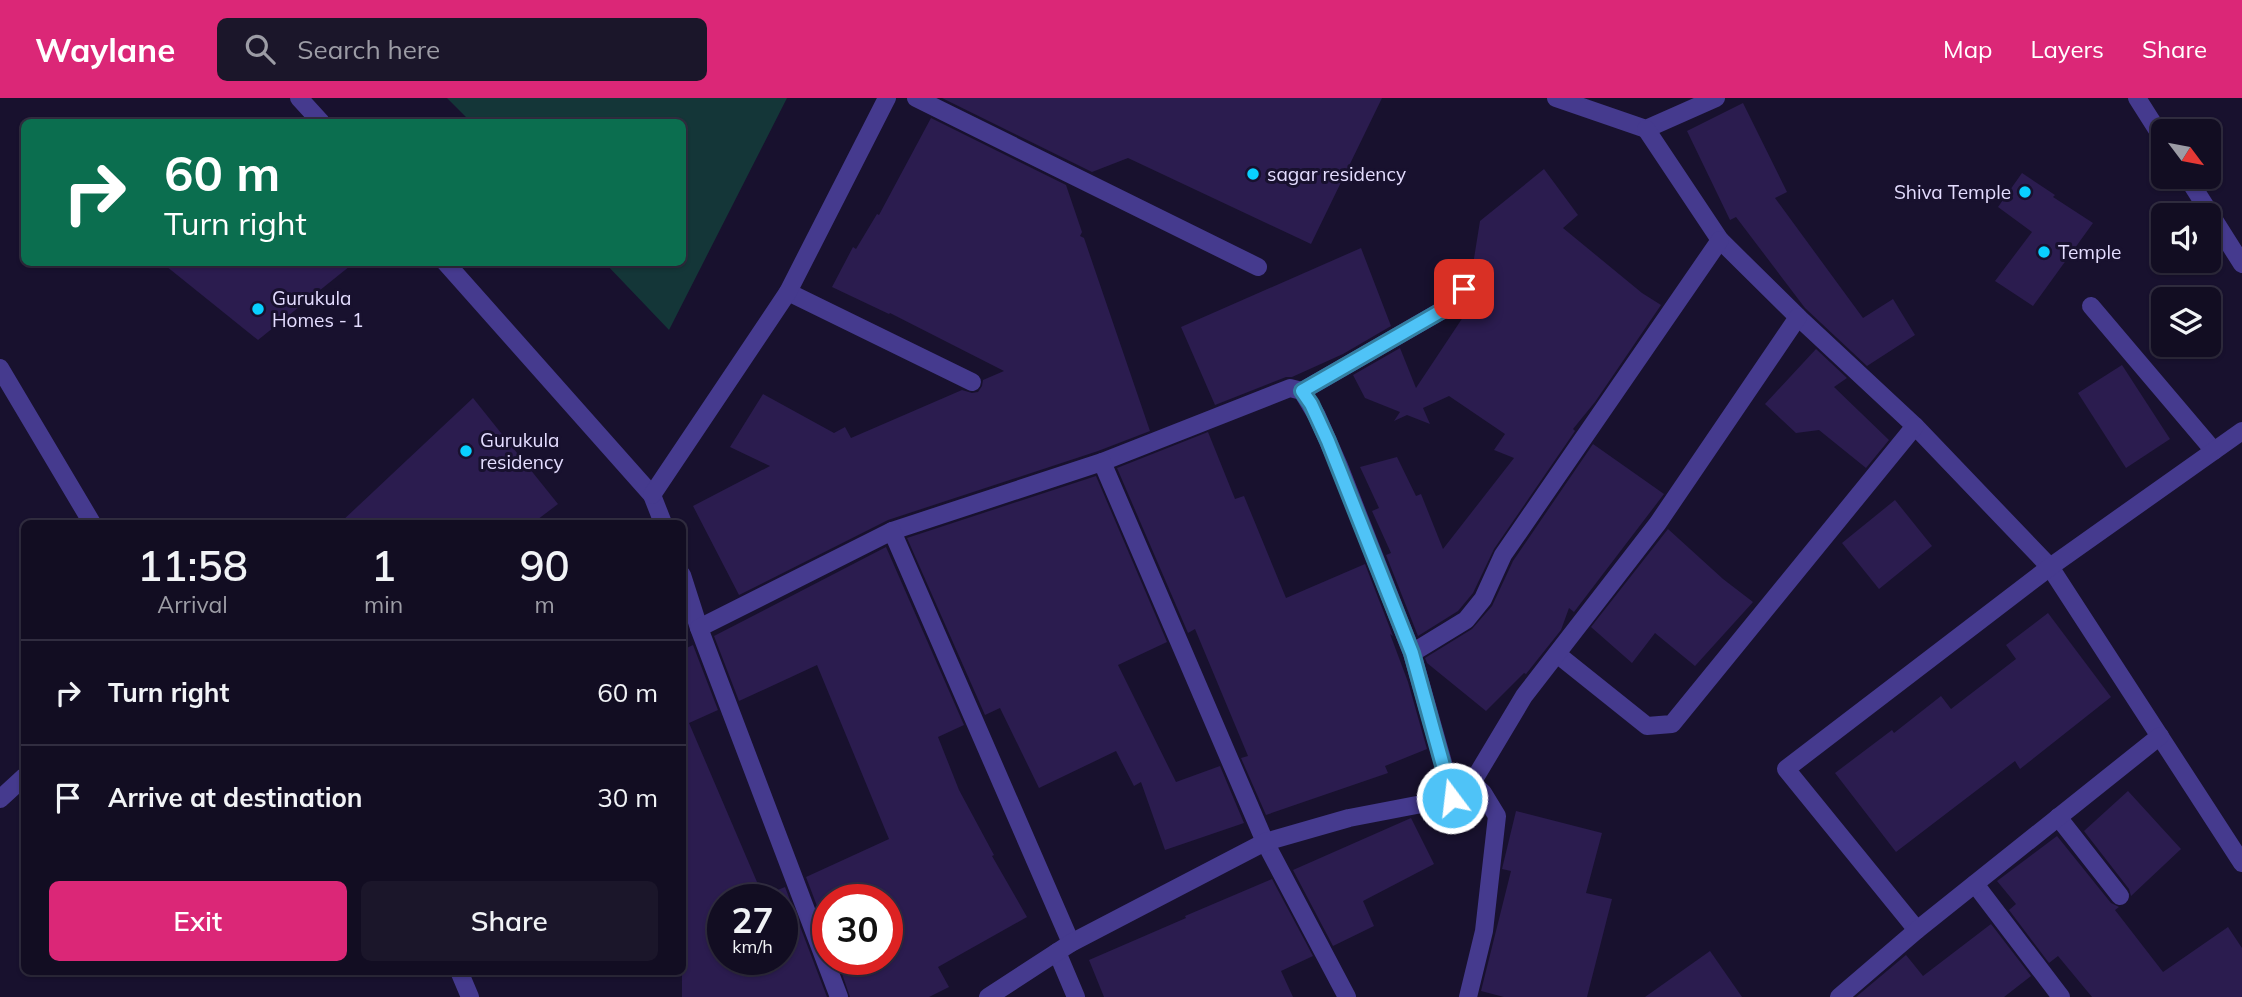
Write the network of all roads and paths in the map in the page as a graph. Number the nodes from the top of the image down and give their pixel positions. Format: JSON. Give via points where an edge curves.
{"nodes":[{"id":1,"x":299,"y":98,"type":"edge"},
{"id":2,"x":887,"y":98,"type":"edge"},
{"id":3,"x":916,"y":98,"type":"edge"},
{"id":4,"x":1556,"y":98,"type":"edge"},
{"id":5,"x":1716,"y":98,"type":"edge"},
{"id":6,"x":2137,"y":98,"type":"edge"},
{"id":7,"x":318,"y":119,"type":"edge"},
{"id":8,"x":2151,"y":120,"type":"edge"},
{"id":9,"x":1646,"y":129,"type":"junction"},
{"id":10,"x":2195,"y":189,"type":"edge"},
{"id":11,"x":1720,"y":240,"type":"junction"},
{"id":12,"x":2242,"y":264,"type":"edge"},
{"id":13,"x":449,"y":266,"type":"edge"},
{"id":14,"x":1258,"y":267,"type":"dead end"},
{"id":15,"x":1464,"y":289,"type":"dead end"},
{"id":16,"x":788,"y":292,"type":"junction"},
{"id":17,"x":2091,"y":306,"type":"dead end"},
{"id":18,"x":1798,"y":317,"type":"junction"},
{"id":19,"x":0,"y":368,"type":"edge"},
{"id":20,"x":972,"y":382,"type":"dead end"},
{"id":21,"x":1302,"y":391,"type":"junction"},
{"id":22,"x":1915,"y":426,"type":"junction"},
{"id":23,"x":2242,"y":431,"type":"edge"},
{"id":24,"x":2214,"y":451,"type":"junction"},
{"id":25,"x":1102,"y":462,"type":"junction"},
{"id":26,"x":652,"y":495,"type":"junction"},
{"id":27,"x":90,"y":520,"type":"edge"},
{"id":28,"x":662,"y":520,"type":"edge"},
{"id":29,"x":892,"y":531,"type":"junction"},
{"id":30,"x":2050,"y":567,"type":"junction"},
{"id":31,"x":686,"y":587,"type":"edge"},
{"id":32,"x":699,"y":628,"type":"junction"},
{"id":33,"x":1412,"y":653,"type":"junction"},
{"id":34,"x":1557,"y":654,"type":"junction"},
{"id":35,"x":2160,"y":736,"type":"junction"},
{"id":36,"x":21,"y":780,"type":"edge"},
{"id":37,"x":1472,"y":783,"type":"junction"},
{"id":38,"x":1452,"y":798,"type":"junction"},
{"id":39,"x":0,"y":799,"type":"edge"},
{"id":40,"x":2058,"y":817,"type":"junction"},
{"id":41,"x":1265,"y":842,"type":"junction"},
{"id":42,"x":2242,"y":863,"type":"edge"},
{"id":43,"x":1975,"y":884,"type":"junction"},
{"id":44,"x":2120,"y":896,"type":"dead end"},
{"id":45,"x":1917,"y":930,"type":"junction"},
{"id":46,"x":1064,"y":948,"type":"junction"},
{"id":47,"x":461,"y":975,"type":"edge"},
{"id":48,"x":1844,"y":995,"type":"edge"},
{"id":49,"x":470,"y":997,"type":"edge"},
{"id":50,"x":839,"y":997,"type":"edge"},
{"id":51,"x":988,"y":997,"type":"edge"},
{"id":52,"x":1076,"y":997,"type":"edge"},
{"id":53,"x":1347,"y":997,"type":"edge"},
{"id":54,"x":1468,"y":997,"type":"edge"},
{"id":55,"x":2061,"y":997,"type":"edge"}],
"edges":[{"from":1,"to":7,"type":"street"},
{"from":2,"to":16,"type":"street"},
{"from":3,"to":14,"type":"street"},
{"from":4,"to":9,"type":"street"},
{"from":5,"to":9,"type":"street"},
{"from":6,"to":8,"type":"street"},
{"from":9,"to":11,"type":"street"},
{"from":10,"to":12,"type":"street"},
{"from":11,"to":18,"type":"street"},
{"from":11,"to":33,"type":"street","via":[[1503,555],[1483,599],[1466,620]]},
{"from":13,"to":26,"type":"street"},
{"from":15,"to":21,"type":"street","via":[[1441,311]]},
{"from":16,"to":20,"type":"street"},
{"from":16,"to":26,"type":"street"},
{"from":17,"to":24,"type":"street"},
{"from":18,"to":22,"type":"street"},
{"from":18,"to":34,"type":"street","via":[[1658,523]]},
{"from":19,"to":27,"type":"street"},
{"from":21,"to":25,"type":"street","via":[[1290,388]]},
{"from":21,"to":33,"type":"street","via":[[1328,441]]},
{"from":22,"to":30,"type":"street"},
{"from":22,"to":34,"type":"street","via":[[1672,724],[1647,726]]},
{"from":23,"to":24,"type":"street"},
{"from":24,"to":30,"type":"street"},
{"from":25,"to":29,"type":"street"},
{"from":25,"to":41,"type":"street"},
{"from":26,"to":28,"type":"street"},
{"from":29,"to":32,"type":"street"},
{"from":29,"to":46,"type":"street"},
{"from":30,"to":35,"type":"street"},
{"from":30,"to":45,"type":"street","via":[[1786,769]]},
{"from":31,"to":32,"type":"street"},
{"from":32,"to":50,"type":"street"},
{"from":33,"to":38,"type":"street"},
{"from":34,"to":37,"type":"street","via":[[1524,696]]},
{"from":35,"to":40,"type":"street"},
{"from":35,"to":42,"type":"street"},
{"from":36,"to":39,"type":"street"},
{"from":37,"to":38,"type":"street"},
{"from":37,"to":54,"type":"street","via":[[1497,816],[1484,930]]},
{"from":38,"to":41,"type":"street","via":[[1349,818]]},
{"from":40,"to":43,"type":"street"},
{"from":40,"to":44,"type":"street"},
{"from":41,"to":46,"type":"street"},
{"from":41,"to":53,"type":"street"},
{"from":43,"to":45,"type":"street"},
{"from":43,"to":55,"type":"street"},
{"from":45,"to":48,"type":"street"},
{"from":46,"to":51,"type":"street"},
{"from":46,"to":52,"type":"street"},
{"from":47,"to":49,"type":"street"}]}
